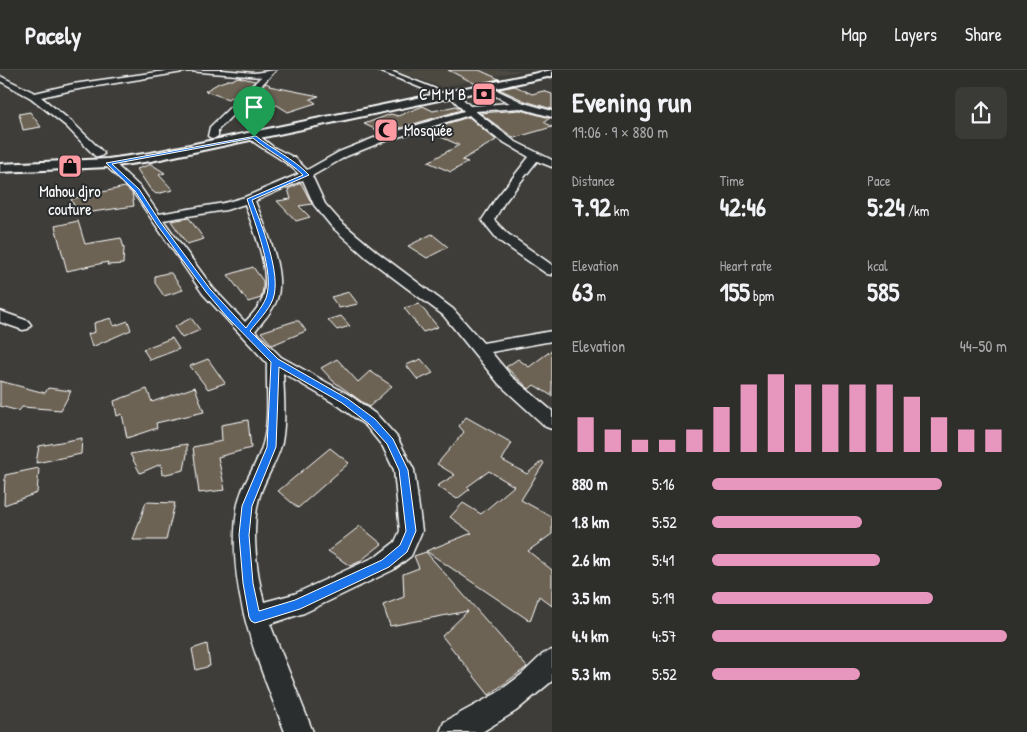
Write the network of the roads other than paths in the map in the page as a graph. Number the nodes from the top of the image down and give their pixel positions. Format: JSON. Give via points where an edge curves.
{"nodes":[{"id":1,"x":186,"y":70,"type":"edge"},
{"id":2,"x":192,"y":70,"type":"edge"},
{"id":3,"x":381,"y":70,"type":"edge"},
{"id":4,"x":538,"y":70,"type":"edge"},
{"id":5,"x":271,"y":71,"type":"edge"},
{"id":6,"x":552,"y":74,"type":"edge"},
{"id":7,"x":0,"y":78,"type":"edge"},
{"id":8,"x":484,"y":87,"type":"junction"},
{"id":9,"x":24,"y":90,"type":"junction"},
{"id":10,"x":434,"y":90,"type":"junction"},
{"id":11,"x":4,"y":93,"type":"dead end"},
{"id":12,"x":453,"y":94,"type":"junction"},
{"id":13,"x":34,"y":96,"type":"junction"},
{"id":14,"x":525,"y":107,"type":"junction"},
{"id":15,"x":468,"y":110,"type":"junction"},
{"id":16,"x":552,"y":112,"type":"edge"},
{"id":17,"x":213,"y":136,"type":"junction"},
{"id":18,"x":254,"y":137,"type":"junction"},
{"id":19,"x":535,"y":157,"type":"junction"},
{"id":20,"x":104,"y":158,"type":"junction"},
{"id":21,"x":552,"y":164,"type":"edge"},
{"id":22,"x":1,"y":167,"type":"edge"},
{"id":23,"x":306,"y":175,"type":"junction"},
{"id":24,"x":249,"y":199,"type":"junction"},
{"id":25,"x":156,"y":218,"type":"junction"},
{"id":26,"x":552,"y":272,"type":"edge"},
{"id":27,"x":0,"y":316,"type":"edge"},
{"id":28,"x":23,"y":325,"type":"dead end"},
{"id":29,"x":246,"y":332,"type":"junction"},
{"id":30,"x":552,"y":336,"type":"edge"},
{"id":31,"x":479,"y":349,"type":"junction"},
{"id":32,"x":275,"y":361,"type":"junction"},
{"id":33,"x":552,"y":422,"type":"edge"},
{"id":34,"x":255,"y":617,"type":"junction"},
{"id":35,"x":552,"y":663,"type":"edge"},
{"id":36,"x":298,"y":732,"type":"edge"},
{"id":37,"x":454,"y":732,"type":"edge"}],
"edges":[{"from":1,"to":13,"type":"street"},
{"from":2,"to":5,"type":"street","via":[[249,74]]},
{"from":3,"to":10,"type":"street"},
{"from":4,"to":10,"type":"main road"},
{"from":5,"to":17,"type":"street","via":[[213,129]]},
{"from":6,"to":8,"type":"main road"},
{"from":7,"to":9,"type":"street"},
{"from":8,"to":12,"type":"main road"},
{"from":8,"to":14,"type":"street"},
{"from":9,"to":11,"type":"street"},
{"from":9,"to":13,"type":"street"},
{"from":10,"to":17,"type":"main road"},
{"from":12,"to":15,"type":"street"},
{"from":12,"to":18,"type":"main road"},
{"from":13,"to":20,"type":"street"},
{"from":14,"to":15,"type":"street"},
{"from":14,"to":16,"type":"street"},
{"from":15,"to":19,"type":"street","via":[[512,145]]},
{"from":15,"to":23,"type":"street","via":[[343,154]]},
{"from":17,"to":20,"type":"main road"},
{"from":18,"to":20,"type":"main road","via":[[151,157]]},
{"from":18,"to":23,"type":"street","via":[[291,160]]},
{"from":19,"to":21,"type":"street"},
{"from":19,"to":26,"type":"street","via":[[488,220],[503,237]]},
{"from":20,"to":22,"type":"main road"},
{"from":20,"to":25,"type":"street","via":[[138,190]]},
{"from":23,"to":24,"type":"street"},
{"from":23,"to":31,"type":"street","via":[[320,205],[336,224],[448,312]]},
{"from":24,"to":25,"type":"street"},
{"from":24,"to":29,"type":"street","via":[[270,261],[271,287],[269,299]]},
{"from":25,"to":29,"type":"street","via":[[208,291]]},
{"from":27,"to":28,"type":"street"},
{"from":29,"to":32,"type":"street"},
{"from":30,"to":31,"type":"street"},
{"from":31,"to":33,"type":"street","via":[[505,380]]},
{"from":32,"to":34,"type":"street","via":[[272,447],[247,506],[244,535]]},
{"from":32,"to":34,"type":"street","via":[[345,401],[372,421],[390,442],[404,470],[411,531],[403,549],[385,563],[296,605]]},
{"from":34,"to":36,"type":"street"},
{"from":35,"to":37,"type":"street","via":[[538,679],[508,702]]}]}
